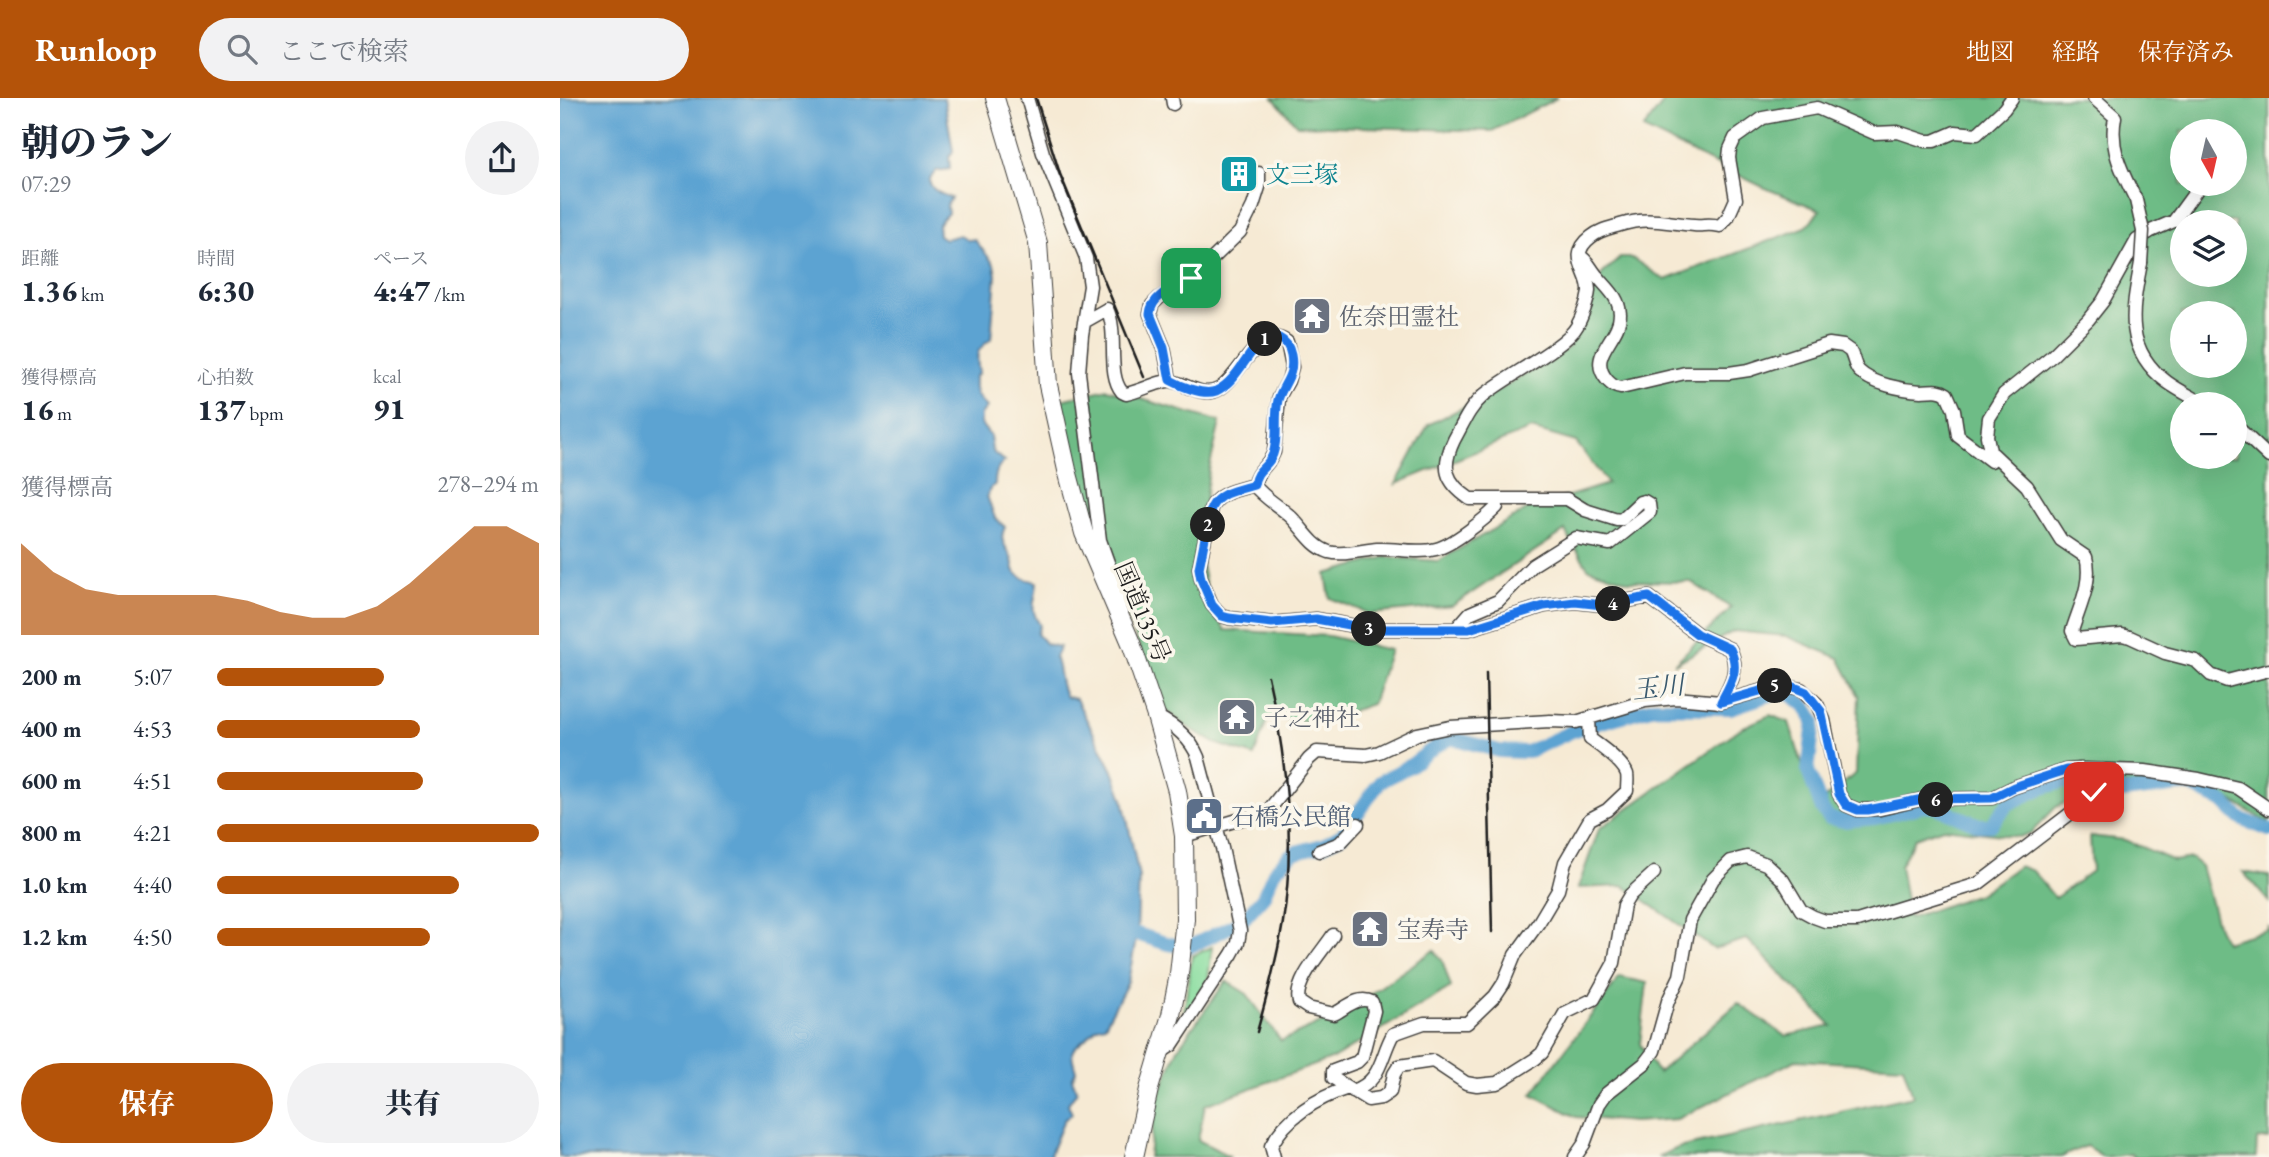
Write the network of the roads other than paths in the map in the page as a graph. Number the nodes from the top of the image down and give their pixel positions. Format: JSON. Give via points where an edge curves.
{"nodes":[{"id":1,"x":995,"y":98,"type":"edge"},
{"id":2,"x":1027,"y":98,"type":"edge"},
{"id":3,"x":2012,"y":98,"type":"edge"},
{"id":4,"x":2094,"y":98,"type":"edge"},
{"id":5,"x":1259,"y":173,"type":"dead end"},
{"id":6,"x":2192,"y":196,"type":"edge"},
{"id":7,"x":1580,"y":257,"type":"junction"},
{"id":8,"x":1084,"y":322,"type":"junction"},
{"id":9,"x":1170,"y":380,"type":"junction"},
{"id":10,"x":2184,"y":392,"type":"edge"},
{"id":11,"x":2247,"y":436,"type":"edge"},
{"id":12,"x":2269,"y":457,"type":"edge"},
{"id":13,"x":2002,"y":463,"type":"junction"},
{"id":14,"x":1254,"y":485,"type":"junction"},
{"id":15,"x":1496,"y":500,"type":"junction"},
{"id":16,"x":1120,"y":618,"type":"junction"},
{"id":17,"x":1456,"y":629,"type":"junction"},
{"id":18,"x":2269,"y":670,"type":"edge"},
{"id":19,"x":1721,"y":702,"type":"junction"},
{"id":20,"x":1156,"y":716,"type":"junction"},
{"id":21,"x":1589,"y":719,"type":"junction"},
{"id":22,"x":2100,"y":774,"type":"junction"},
{"id":23,"x":2269,"y":809,"type":"edge"},
{"id":24,"x":1358,"y":824,"type":"dead end"},
{"id":25,"x":1217,"y":826,"type":"junction"},
{"id":26,"x":1185,"y":841,"type":"junction"},
{"id":27,"x":1319,"y":851,"type":"dead end"},
{"id":28,"x":1654,"y":873,"type":"dead end"},
{"id":29,"x":1333,"y":935,"type":"dead end"},
{"id":30,"x":1160,"y":1053,"type":"junction"},
{"id":31,"x":1351,"y":1089,"type":"junction"},
{"id":32,"x":1135,"y":1154,"type":"edge"},
{"id":33,"x":1274,"y":1157,"type":"edge"},
{"id":34,"x":1575,"y":1157,"type":"edge"}],
"edges":[{"from":1,"to":16,"type":"highway","name":"国道135号","via":[[1038,243],[1045,362],[1053,411],[1084,533]]},
{"from":2,"to":8,"type":"street","via":[[1042,153],[1086,258],[1090,286]]},
{"from":3,"to":7,"type":"street","via":[[1976,134],[1955,132],[1934,141],[1898,132],[1874,133],[1817,108],[1763,118],[1735,138],[1730,149],[1737,199],[1720,226],[1634,220],[1587,239]]},
{"from":4,"to":10,"type":"street","bridge":true,"via":[[2115,117],[2114,155],[2136,200],[2143,231],[2133,328],[2142,356],[2153,371]]},
{"from":5,"to":9,"type":"street","via":[[1253,206],[1240,232],[1198,273],[1152,305],[1150,314],[1164,348]]},
{"from":6,"to":13,"type":"street","via":[[2174,221],[2137,240],[2103,301],[2081,328],[2004,394],[1992,410],[1988,446]]},
{"from":7,"to":13,"type":"street","via":[[1618,304],[1619,322],[1600,355],[1604,376],[1613,386],[1685,373],[1749,370],[1837,344],[1850,351],[1858,370],[1874,379],[1895,388],[1935,389],[1947,394],[1962,442],[1994,464]]},
{"from":7,"to":15,"type":"street","via":[[1589,291],[1577,327],[1566,340],[1482,397],[1467,414],[1447,455],[1446,470],[1461,493],[1470,499]]},
{"from":8,"to":9,"type":"street","via":[[1107,309],[1113,321],[1116,383],[1122,392]]},
{"from":8,"to":16,"type":"street","via":[[1079,373],[1100,540],[1125,611]]},
{"from":9,"to":14,"type":"street","via":[[1216,391],[1261,340],[1271,337],[1287,342],[1292,367],[1279,397],[1274,452]]},
{"from":11,"to":12,"type":"street"},
{"from":13,"to":18,"type":"street","via":[[2027,486],[2061,540],[2086,557],[2081,608],[2072,631],[2076,639],[2130,636],[2196,661],[2227,681]]},
{"from":14,"to":15,"type":"street","via":[[1315,544],[1334,553],[1436,549],[1490,514],[1497,507]]},
{"from":14,"to":17,"type":"street","via":[[1222,495],[1211,508],[1199,568],[1212,605],[1222,616],[1272,623],[1316,619],[1371,629]]},
{"from":15,"to":17,"type":"street","via":[[1567,499],[1617,520],[1640,502],[1651,508],[1616,541],[1603,544],[1576,538],[1533,565],[1498,601],[1470,613]]},
{"from":16,"to":20,"type":"highway","name":"国道135号"},
{"from":17,"to":19,"type":"street","via":[[1544,606],[1603,605],[1649,597],[1697,634],[1730,649],[1735,673]]},
{"from":19,"to":21,"type":"street","via":[[1645,701]]},
{"from":19,"to":22,"type":"street","via":[[1781,685],[1806,692],[1821,711],[1839,794],[1846,805],[1858,810],[1923,799],[1992,798],[2066,770]]},
{"from":20,"to":25,"type":"street","via":[[1174,725],[1196,751]]},
{"from":20,"to":26,"type":"highway","name":"国道135号","via":[[1175,782]]},
{"from":21,"to":25,"type":"street","via":[[1450,727],[1417,734],[1366,755],[1317,752],[1268,811]]},
{"from":21,"to":31,"type":"street","via":[[1590,739],[1624,769],[1628,791],[1590,819],[1565,862],[1558,890],[1515,955],[1495,996],[1467,1023],[1424,1023],[1393,1034],[1373,1079],[1367,1086]]},
{"from":22,"to":23,"type":"street","via":[[2145,771],[2199,779],[2238,788]]},
{"from":22,"to":34,"type":"street","via":[[2088,800],[1978,884],[1857,921],[1814,917],[1801,910],[1783,880],[1766,864],[1747,857],[1731,861],[1713,879],[1690,920],[1680,976],[1654,1051],[1606,1094]]},
{"from":24,"to":27,"type":"street","via":[[1340,843]]},
{"from":25,"to":26,"type":"street"},
{"from":25,"to":30,"type":"street","via":[[1239,924],[1238,943],[1172,1045]]},
{"from":26,"to":30,"type":"highway","name":"国道135号","via":[[1181,961]]},
{"from":28,"to":31,"type":"street","via":[[1624,905],[1614,962],[1594,999],[1565,1013],[1535,1059],[1489,1085],[1466,1083],[1433,1061],[1396,1069],[1386,1096],[1368,1100]]},
{"from":29,"to":31,"type":"street","via":[[1318,952],[1297,996],[1308,1008],[1330,1014],[1362,999],[1372,1002],[1374,1011],[1362,1057],[1331,1074]]},
{"from":30,"to":32,"type":"highway","name":"国道135号"},
{"from":31,"to":33,"type":"street","via":[[1337,1091],[1291,1118],[1271,1146]]}]}
